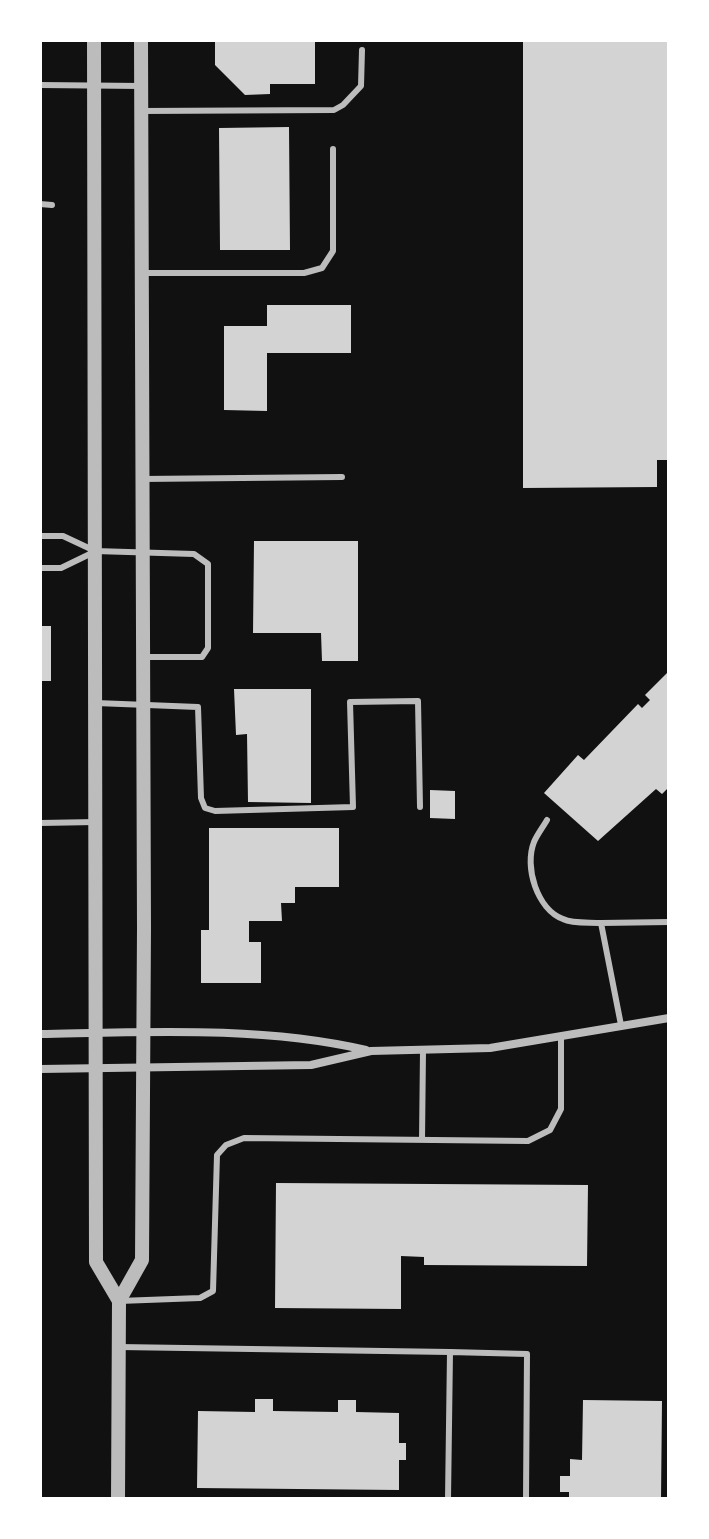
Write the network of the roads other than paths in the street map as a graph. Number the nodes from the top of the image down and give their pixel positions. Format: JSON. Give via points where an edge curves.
{"nodes":[{"id":1,"x":94,"y":40,"type":"edge"},
{"id":2,"x":141,"y":40,"type":"edge"},
{"id":3,"x":362,"y":50,"type":"dead end"},
{"id":4,"x":40,"y":85,"type":"edge"},
{"id":5,"x":94,"y":86,"type":"junction"},
{"id":6,"x":141,"y":86,"type":"junction"},
{"id":7,"x":141,"y":111,"type":"junction"},
{"id":8,"x":333,"y":149,"type":"dead end"},
{"id":9,"x":40,"y":204,"type":"edge"},
{"id":10,"x":52,"y":205,"type":"dead end"},
{"id":11,"x":142,"y":273,"type":"junction"},
{"id":12,"x":342,"y":477,"type":"dead end"},
{"id":13,"x":142,"y":479,"type":"junction"},
{"id":14,"x":40,"y":536,"type":"edge"},
{"id":15,"x":95,"y":551,"type":"junction"},
{"id":16,"x":141,"y":552,"type":"junction"},
{"id":17,"x":40,"y":568,"type":"edge"},
{"id":18,"x":142,"y":657,"type":"junction"},
{"id":19,"x":95,"y":703,"type":"junction"},
{"id":20,"x":142,"y":704,"type":"junction"},
{"id":21,"x":420,"y":807,"type":"dead end"},
{"id":22,"x":547,"y":820,"type":"dead end"},
{"id":23,"x":96,"y":822,"type":"junction"},
{"id":24,"x":40,"y":823,"type":"edge"},
{"id":25,"x":669,"y":922,"type":"edge"},
{"id":26,"x":601,"y":923,"type":"junction"},
{"id":27,"x":669,"y":1018,"type":"edge"},
{"id":28,"x":621,"y":1025,"type":"junction"},
{"id":29,"x":94,"y":1033,"type":"junction"},
{"id":30,"x":40,"y":1034,"type":"edge"},
{"id":31,"x":144,"y":1034,"type":"junction"},
{"id":32,"x":561,"y":1036,"type":"junction"},
{"id":33,"x":371,"y":1051,"type":"junction"},
{"id":34,"x":423,"y":1051,"type":"junction"},
{"id":35,"x":93,"y":1068,"type":"junction"},
{"id":36,"x":40,"y":1069,"type":"edge"},
{"id":37,"x":143,"y":1069,"type":"junction"},
{"id":38,"x":422,"y":1140,"type":"junction"},
{"id":39,"x":119,"y":1301,"type":"junction"},
{"id":40,"x":119,"y":1347,"type":"junction"},
{"id":41,"x":450,"y":1352,"type":"junction"},
{"id":42,"x":118,"y":1499,"type":"edge"},
{"id":43,"x":448,"y":1499,"type":"edge"},
{"id":44,"x":526,"y":1499,"type":"edge"}],
"edges":[{"from":1,"to":5,"type":"street"},
{"from":2,"to":6,"type":"street"},
{"from":3,"to":7,"type":"lane","via":[[361,86],[334,110]]},
{"from":4,"to":5,"type":"lane"},
{"from":5,"to":6,"type":"lane"},
{"from":5,"to":15,"type":"street"},
{"from":6,"to":7,"type":"street"},
{"from":7,"to":11,"type":"street"},
{"from":8,"to":11,"type":"lane","via":[[333,251],[322,268],[304,273]]},
{"from":9,"to":10,"type":"lane"},
{"from":11,"to":13,"type":"street"},
{"from":12,"to":13,"type":"lane"},
{"from":13,"to":16,"type":"street"},
{"from":14,"to":15,"type":"lane","via":[[63,536]]},
{"from":15,"to":16,"type":"lane"},
{"from":15,"to":17,"type":"lane","via":[[61,568]]},
{"from":15,"to":19,"type":"street"},
{"from":16,"to":18,"type":"street"},
{"from":16,"to":18,"type":"lane","via":[[194,554],[208,564],[208,648],[202,657]]},
{"from":18,"to":20,"type":"street"},
{"from":19,"to":20,"type":"lane"},
{"from":19,"to":23,"type":"street"},
{"from":20,"to":21,"type":"lane","via":[[198,707],[201,798],[205,808],[215,811],[353,807],[350,702],[418,701]]},
{"from":20,"to":31,"type":"street"},
{"from":22,"to":26,"type":"lane","via":[[533,843],[530,866],[536,890],[548,909],[564,920]]},
{"from":23,"to":24,"type":"lane"},
{"from":23,"to":29,"type":"street"},
{"from":25,"to":26,"type":"lane"},
{"from":26,"to":28,"type":"lane"},
{"from":27,"to":28,"type":"street"},
{"from":28,"to":32,"type":"street"},
{"from":29,"to":30,"type":"street"},
{"from":29,"to":31,"type":"street"},
{"from":29,"to":35,"type":"street"},
{"from":31,"to":33,"type":"street","via":[[310,1037]]},
{"from":31,"to":37,"type":"street"},
{"from":32,"to":34,"type":"street","via":[[490,1048]]},
{"from":32,"to":38,"type":"lane","via":[[561,1109],[550,1130],[528,1141]]},
{"from":33,"to":34,"type":"street"},
{"from":33,"to":37,"type":"street","via":[[311,1065]]},
{"from":34,"to":38,"type":"lane"},
{"from":35,"to":36,"type":"street"},
{"from":35,"to":37,"type":"street"},
{"from":35,"to":39,"type":"street","via":[[96,1262]]},
{"from":37,"to":39,"type":"street","via":[[142,1260]]},
{"from":38,"to":39,"type":"lane","via":[[244,1138],[226,1145],[217,1155],[213,1291],[200,1298]]},
{"from":39,"to":40,"type":"street"},
{"from":40,"to":41,"type":"lane"},
{"from":40,"to":42,"type":"street"},
{"from":41,"to":43,"type":"lane"},
{"from":41,"to":44,"type":"lane","via":[[527,1354]]}]}
